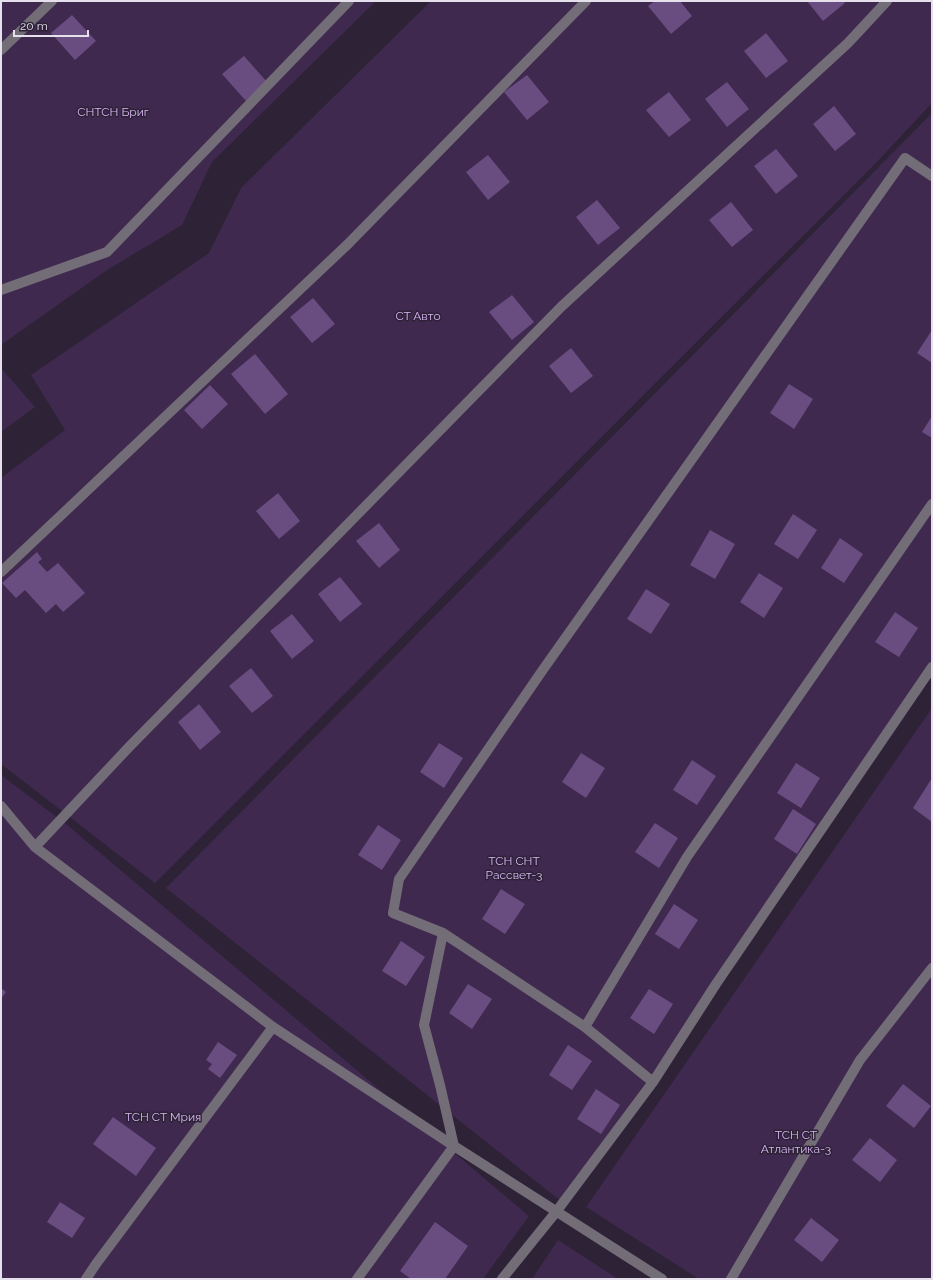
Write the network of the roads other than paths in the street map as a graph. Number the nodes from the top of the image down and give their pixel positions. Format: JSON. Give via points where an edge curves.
{"nodes":[{"id":1,"x":52,"y":1,"type":"edge"},
{"id":2,"x":350,"y":1,"type":"edge"},
{"id":3,"x":586,"y":1,"type":"edge"},
{"id":4,"x":886,"y":1,"type":"edge"},
{"id":5,"x":1,"y":50,"type":"edge"},
{"id":6,"x":932,"y":176,"type":"edge"},
{"id":7,"x":1,"y":290,"type":"edge"},
{"id":8,"x":932,"y":504,"type":"edge"},
{"id":9,"x":1,"y":572,"type":"edge"},
{"id":10,"x":932,"y":667,"type":"edge"},
{"id":11,"x":1,"y":806,"type":"edge"},
{"id":12,"x":35,"y":846,"type":"junction"},
{"id":13,"x":443,"y":933,"type":"junction"},
{"id":14,"x":932,"y":968,"type":"edge"},
{"id":15,"x":273,"y":1027,"type":"junction"},
{"id":16,"x":585,"y":1027,"type":"junction"},
{"id":17,"x":652,"y":1082,"type":"junction"},
{"id":18,"x":454,"y":1146,"type":"junction"},
{"id":19,"x":556,"y":1212,"type":"junction"},
{"id":20,"x":86,"y":1279,"type":"edge"},
{"id":21,"x":357,"y":1279,"type":"edge"},
{"id":22,"x":502,"y":1279,"type":"edge"},
{"id":23,"x":662,"y":1279,"type":"edge"},
{"id":24,"x":731,"y":1279,"type":"edge"}],
"edges":[{"from":1,"to":5,"type":"street"},
{"from":2,"to":7,"type":"street","via":[[107,252]]},
{"from":3,"to":9,"type":"street","via":[[348,244]]},
{"from":4,"to":12,"type":"street","via":[[848,43],[561,307]]},
{"from":6,"to":13,"type":"street","via":[[905,158],[542,671],[399,879],[393,913]]},
{"from":8,"to":16,"type":"street","via":[[687,857]]},
{"from":10,"to":17,"type":"street"},
{"from":11,"to":12,"type":"street"},
{"from":12,"to":15,"type":"street"},
{"from":13,"to":16,"type":"street"},
{"from":13,"to":18,"type":"street","via":[[424,1025]]},
{"from":14,"to":24,"type":"street","via":[[860,1060]]},
{"from":15,"to":18,"type":"street"},
{"from":15,"to":20,"type":"street"},
{"from":16,"to":17,"type":"street"},
{"from":17,"to":19,"type":"street"},
{"from":18,"to":19,"type":"street"},
{"from":18,"to":21,"type":"street"},
{"from":19,"to":22,"type":"street"},
{"from":19,"to":23,"type":"street"}]}
